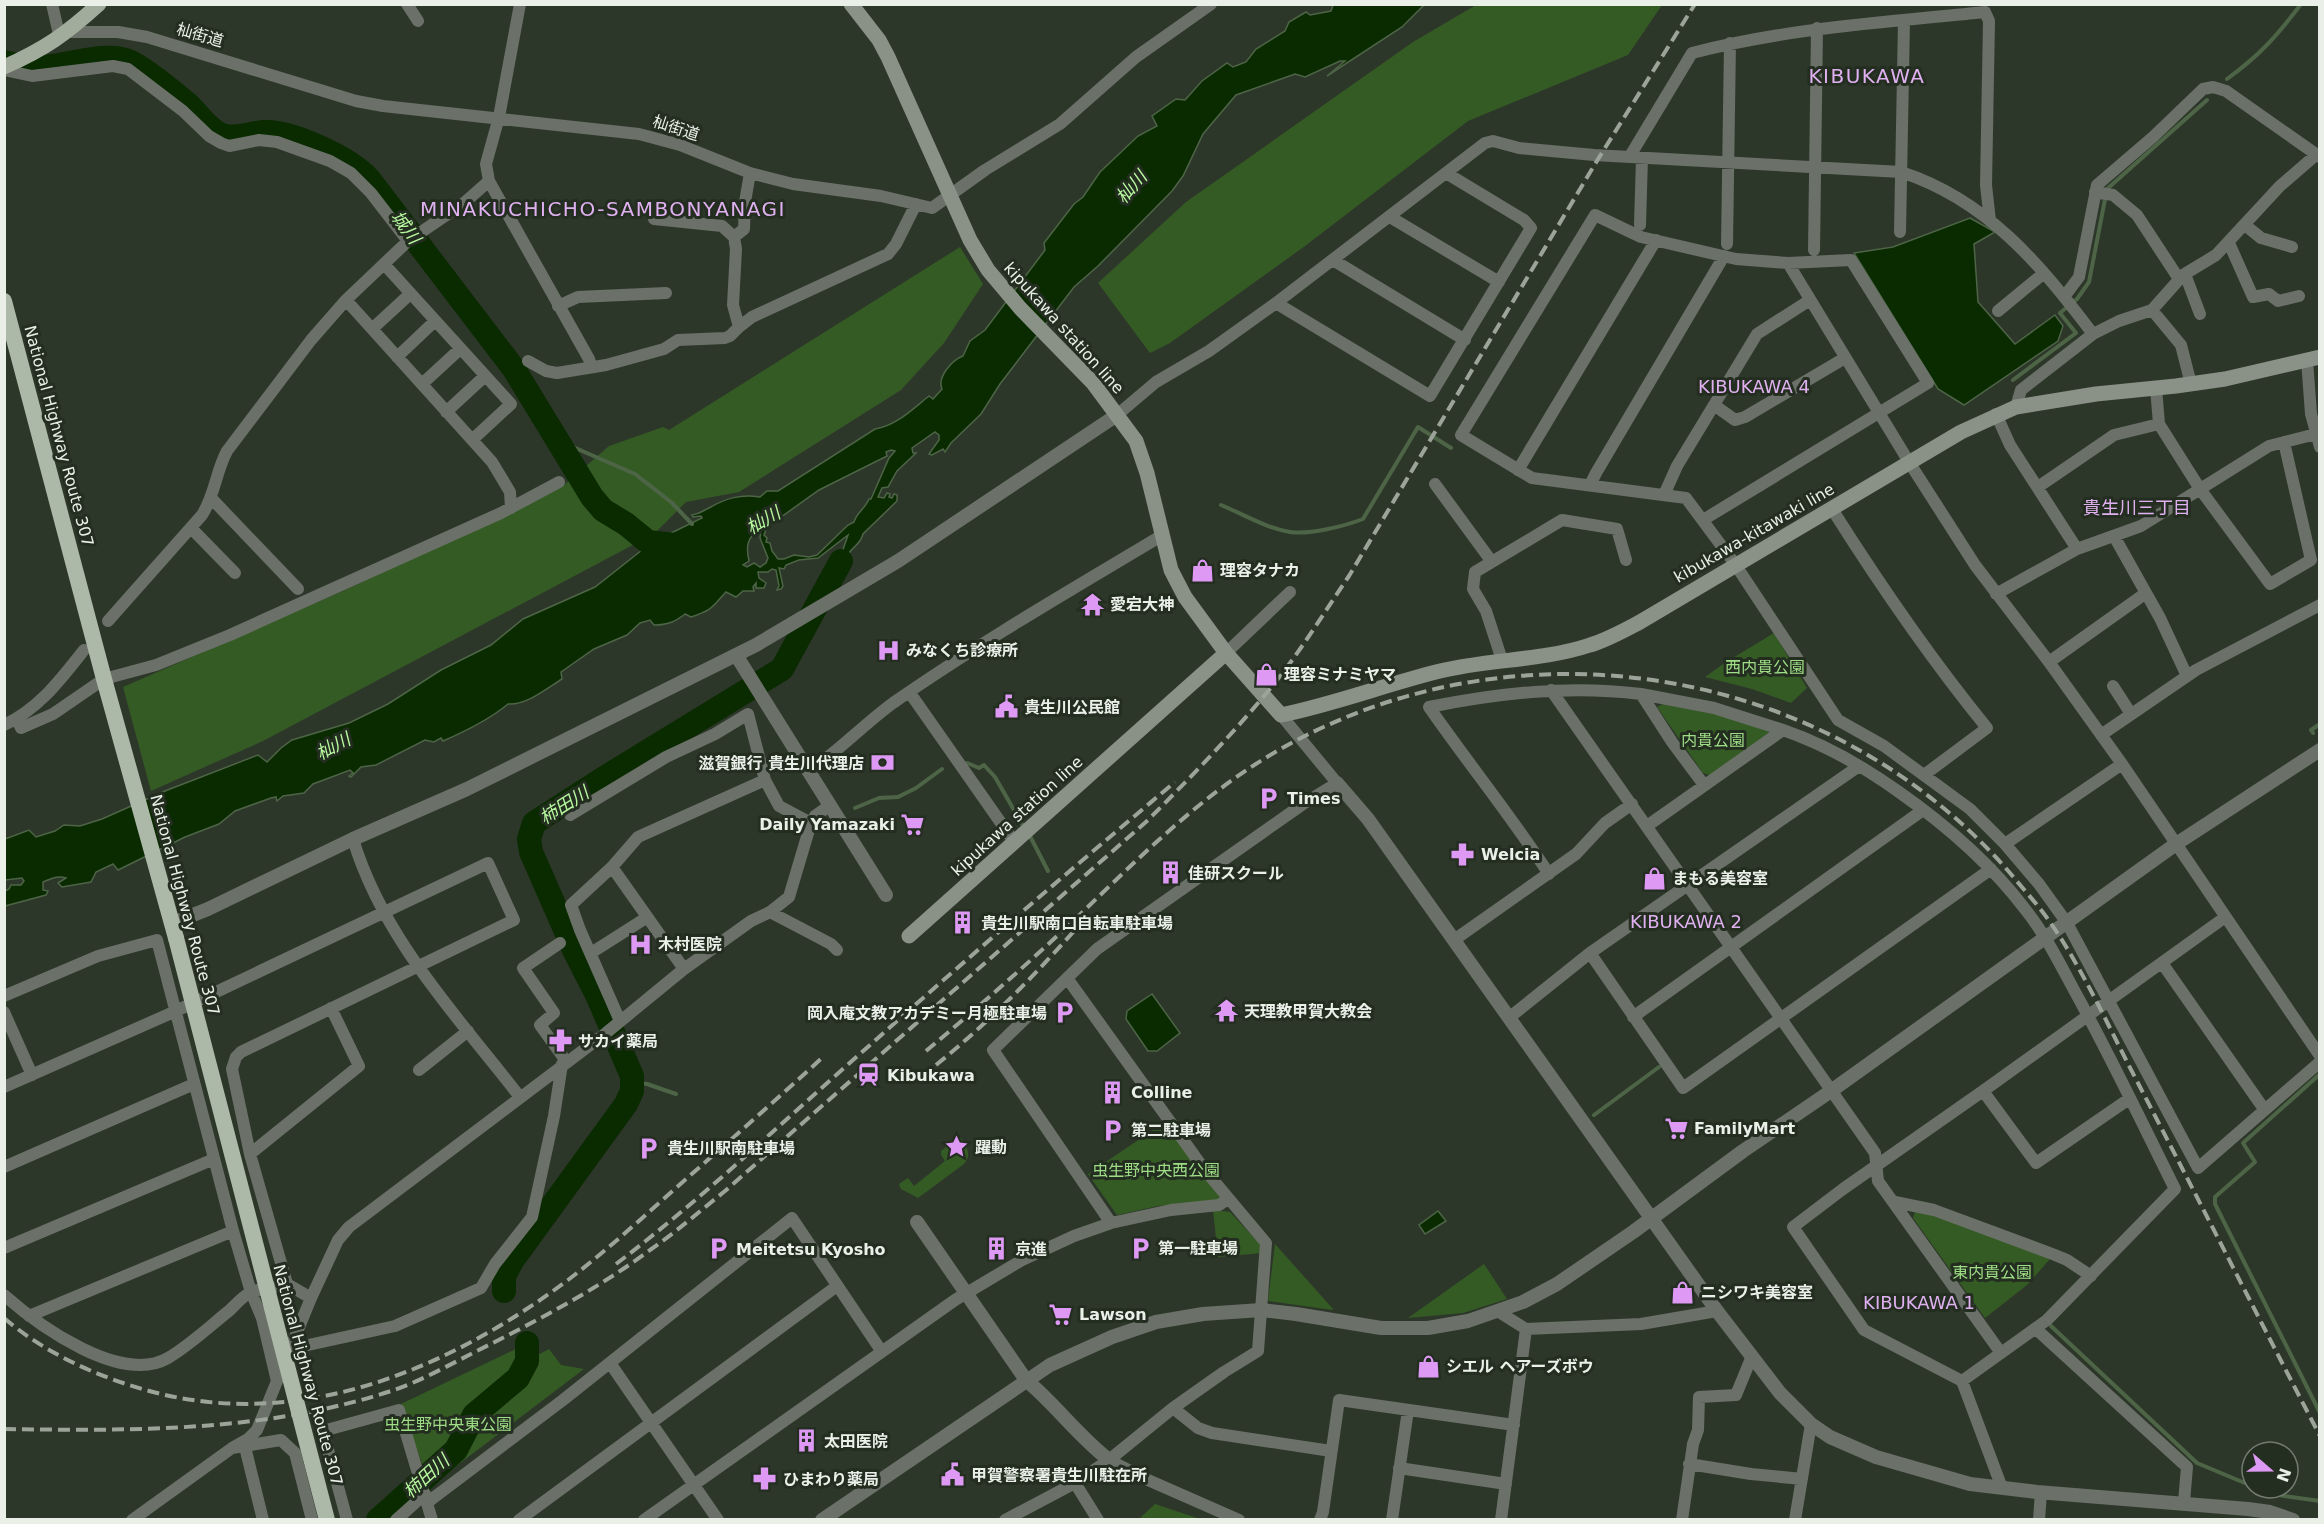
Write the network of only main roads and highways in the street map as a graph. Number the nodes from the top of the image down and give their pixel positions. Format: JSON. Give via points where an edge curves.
{"nodes":[{"id":1,"x":99,"y":4,"type":"edge"},
{"id":2,"x":851,"y":4,"type":"edge"},
{"id":3,"x":4,"y":68,"type":"edge"},
{"id":4,"x":4,"y":301,"type":"edge"},
{"id":5,"x":2313,"y":358,"type":"edge"},
{"id":6,"x":1226,"y":653,"type":"junction"},
{"id":7,"x":909,"y":936,"type":"dead end"},
{"id":8,"x":327,"y":1520,"type":"edge"}],
"edges":[{"from":1,"to":3,"type":"main road","via":[[68,32]]},
{"from":2,"to":6,"type":"main road","name":"kipukawa station line","via":[[888,57],[970,240],[988,270],[1080,367],[1136,441],[1171,570],[1185,597]]},
{"from":4,"to":8,"type":"highway","name":"National Highway Route 307","bridge":true,"via":[[175,931]]},
{"from":5,"to":6,"type":"main road","name":"kibukawa-kitawaki line","via":[[2225,379],[2096,394],[1996,414],[1640,622],[1609,638],[1557,653],[1443,670],[1281,715]]},
{"from":6,"to":7,"type":"main road","name":"kipukawa station line"}]}
